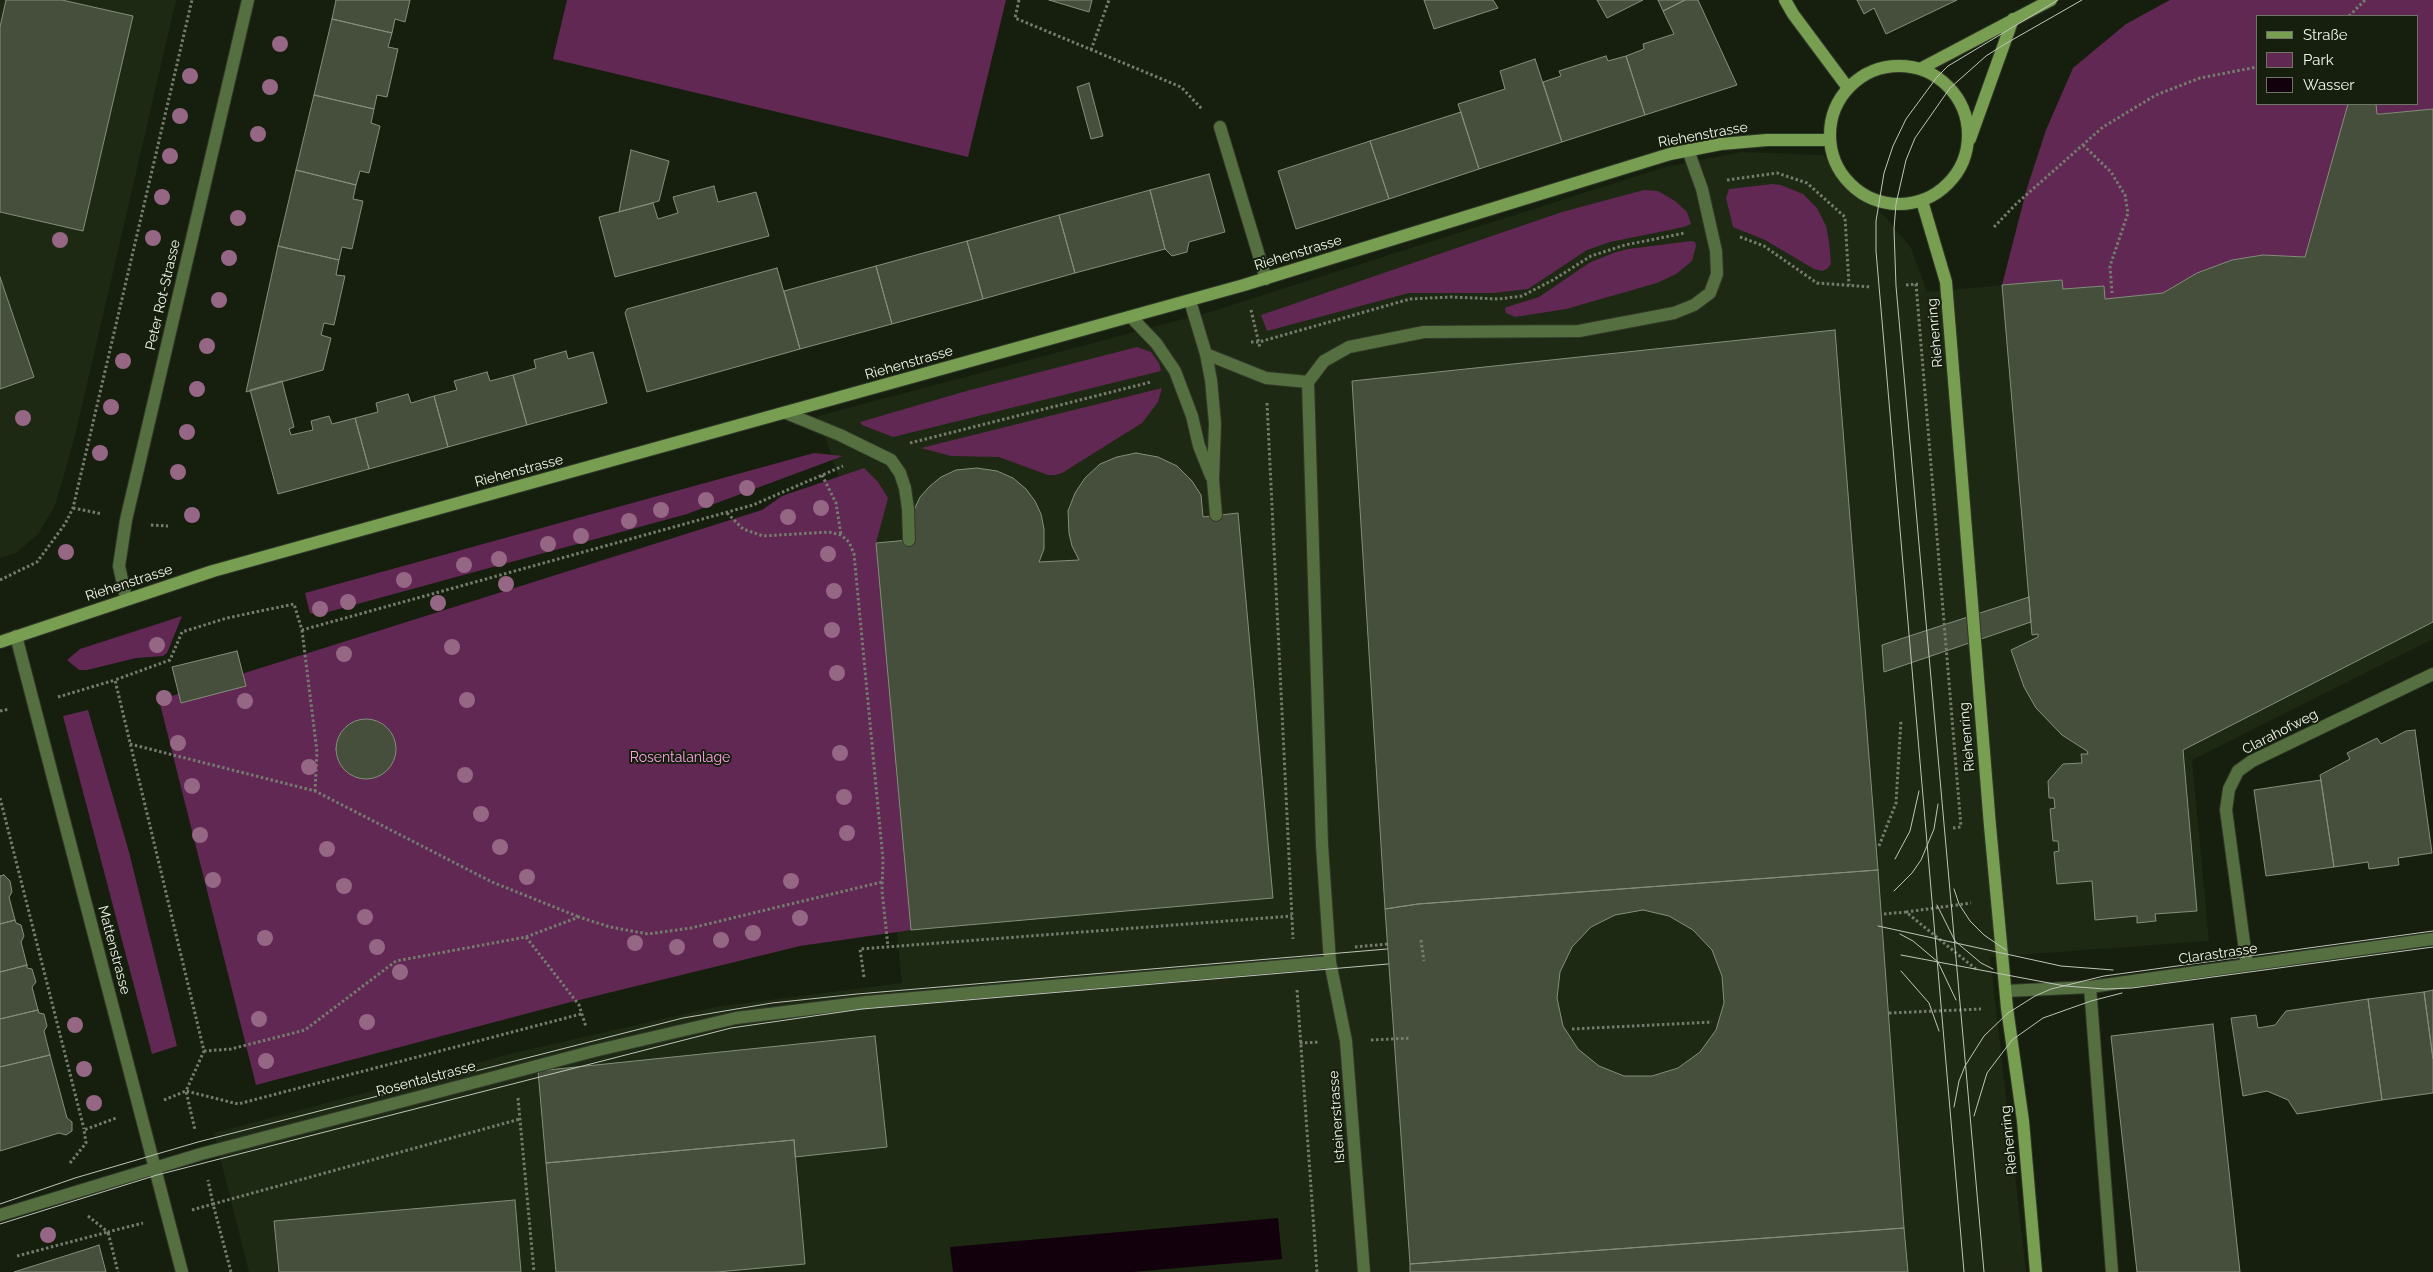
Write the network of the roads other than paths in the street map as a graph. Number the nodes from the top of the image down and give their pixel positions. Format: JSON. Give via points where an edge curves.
{"nodes":[{"id":1,"x":248,"y":0,"type":"edge"},
{"id":2,"x":1786,"y":0,"type":"edge"},
{"id":3,"x":2051,"y":0,"type":"edge"},
{"id":4,"x":2013,"y":19,"type":"junction"},
{"id":5,"x":1920,"y":69,"type":"junction"},
{"id":6,"x":1848,"y":88,"type":"junction"},
{"id":7,"x":1220,"y":127,"type":"road end"},
{"id":8,"x":1830,"y":140,"type":"junction"},
{"id":9,"x":1968,"y":146,"type":"junction"},
{"id":10,"x":1688,"y":150,"type":"junction"},
{"id":11,"x":1922,"y":201,"type":"junction"},
{"id":12,"x":1266,"y":279,"type":"junction"},
{"id":13,"x":1190,"y":301,"type":"junction"},
{"id":14,"x":1131,"y":317,"type":"junction"},
{"id":15,"x":1206,"y":354,"type":"junction"},
{"id":16,"x":1308,"y":382,"type":"junction"},
{"id":17,"x":786,"y":412,"type":"junction"},
{"id":18,"x":1213,"y":480,"type":"junction"},
{"id":19,"x":1216,"y":515,"type":"dead end"},
{"id":20,"x":909,"y":540,"type":"dead end"},
{"id":21,"x":126,"y":598,"type":"junction"},
{"id":22,"x":16,"y":636,"type":"junction"},
{"id":23,"x":0,"y":642,"type":"edge"},
{"id":24,"x":2433,"y":674,"type":"edge"},
{"id":25,"x":2433,"y":939,"type":"edge"},
{"id":26,"x":1330,"y":962,"type":"junction"},
{"id":27,"x":2248,"y":965,"type":"junction"},
{"id":28,"x":2090,"y":987,"type":"junction"},
{"id":29,"x":2006,"y":991,"type":"junction"},
{"id":30,"x":154,"y":1167,"type":"junction"},
{"id":31,"x":0,"y":1215,"type":"edge"},
{"id":32,"x":182,"y":1272,"type":"edge"},
{"id":33,"x":1364,"y":1272,"type":"edge"},
{"id":34,"x":2036,"y":1272,"type":"edge"},
{"id":35,"x":2112,"y":1272,"type":"edge"}],
"edges":[{"from":1,"to":21,"type":"street","name":"Peter Rot-Strasse","via":[[121,545],[119,566]]},
{"from":2,"to":6,"type":"main road"},
{"from":3,"to":4,"type":"main road"},
{"from":4,"to":5,"type":"main road"},
{"from":4,"to":9,"type":"main road"},
{"from":5,"to":6,"type":"main road","via":[[1901,66],[1881,68]]},
{"from":5,"to":9,"type":"main road","via":[[1950,88],[1964,109]]},
{"from":6,"to":8,"type":"main road","via":[[1831,122]]},
{"from":7,"to":12,"type":"street"},
{"from":8,"to":10,"type":"main road","name":"Riehenstrasse","via":[[1767,140]]},
{"from":8,"to":11,"type":"main road","via":[[1835,160],[1845,178],[1860,192],[1879,201],[1896,204]]},
{"from":9,"to":11,"type":"main road","via":[[1963,164],[1953,180]]},
{"from":10,"to":12,"type":"main road","name":"Riehenstrasse"},
{"from":10,"to":16,"type":"street","via":[[1714,234],[1717,274],[1710,293],[1694,305],[1674,313],[1580,332],[1424,332],[1349,347],[1324,361]]},
{"from":11,"to":29,"type":"main road","name":"Riehenring","via":[[1946,282]]},
{"from":12,"to":13,"type":"main road","name":"Riehenstrasse"},
{"from":13,"to":14,"type":"main road","name":"Riehenstrasse"},
{"from":13,"to":15,"type":"street"},
{"from":14,"to":17,"type":"main road","name":"Riehenstrasse"},
{"from":14,"to":18,"type":"street","via":[[1156,343],[1175,371]]},
{"from":15,"to":16,"type":"street","via":[[1266,378]]},
{"from":15,"to":18,"type":"street","via":[[1215,423]]},
{"from":16,"to":26,"type":"street","name":"Isteinerstrasse","via":[[1322,845]]},
{"from":17,"to":20,"type":"street","via":[[891,460],[905,488]]},
{"from":17,"to":21,"type":"main road","name":"Riehenstrasse"},
{"from":18,"to":19,"type":"street"},
{"from":21,"to":22,"type":"main road","name":"Riehenstrasse"},
{"from":22,"to":23,"type":"main road","name":"Riehenstrasse"},
{"from":22,"to":30,"type":"street","name":"Mattenstrasse"},
{"from":24,"to":27,"type":"street","name":"Clarahofweg","via":[[2252,760],[2238,770],[2229,789],[2226,810]]},
{"from":25,"to":27,"type":"street","name":"Clarastrasse"},
{"from":26,"to":30,"type":"street","name":"Rosentalstrasse","via":[[867,1002],[736,1018],[515,1071]]},
{"from":26,"to":33,"type":"street","name":"Isteinerstrasse","via":[[1346,1041]]},
{"from":27,"to":28,"type":"street","name":"Clarastrasse"},
{"from":28,"to":29,"type":"street","name":"Clarastrasse"},
{"from":28,"to":35,"type":"street"},
{"from":29,"to":34,"type":"main road","name":"Riehenring","via":[[2023,1121]]},
{"from":30,"to":31,"type":"street","name":"Rosentalstrasse"},
{"from":30,"to":32,"type":"street","name":"Mattenstrasse"}]}
